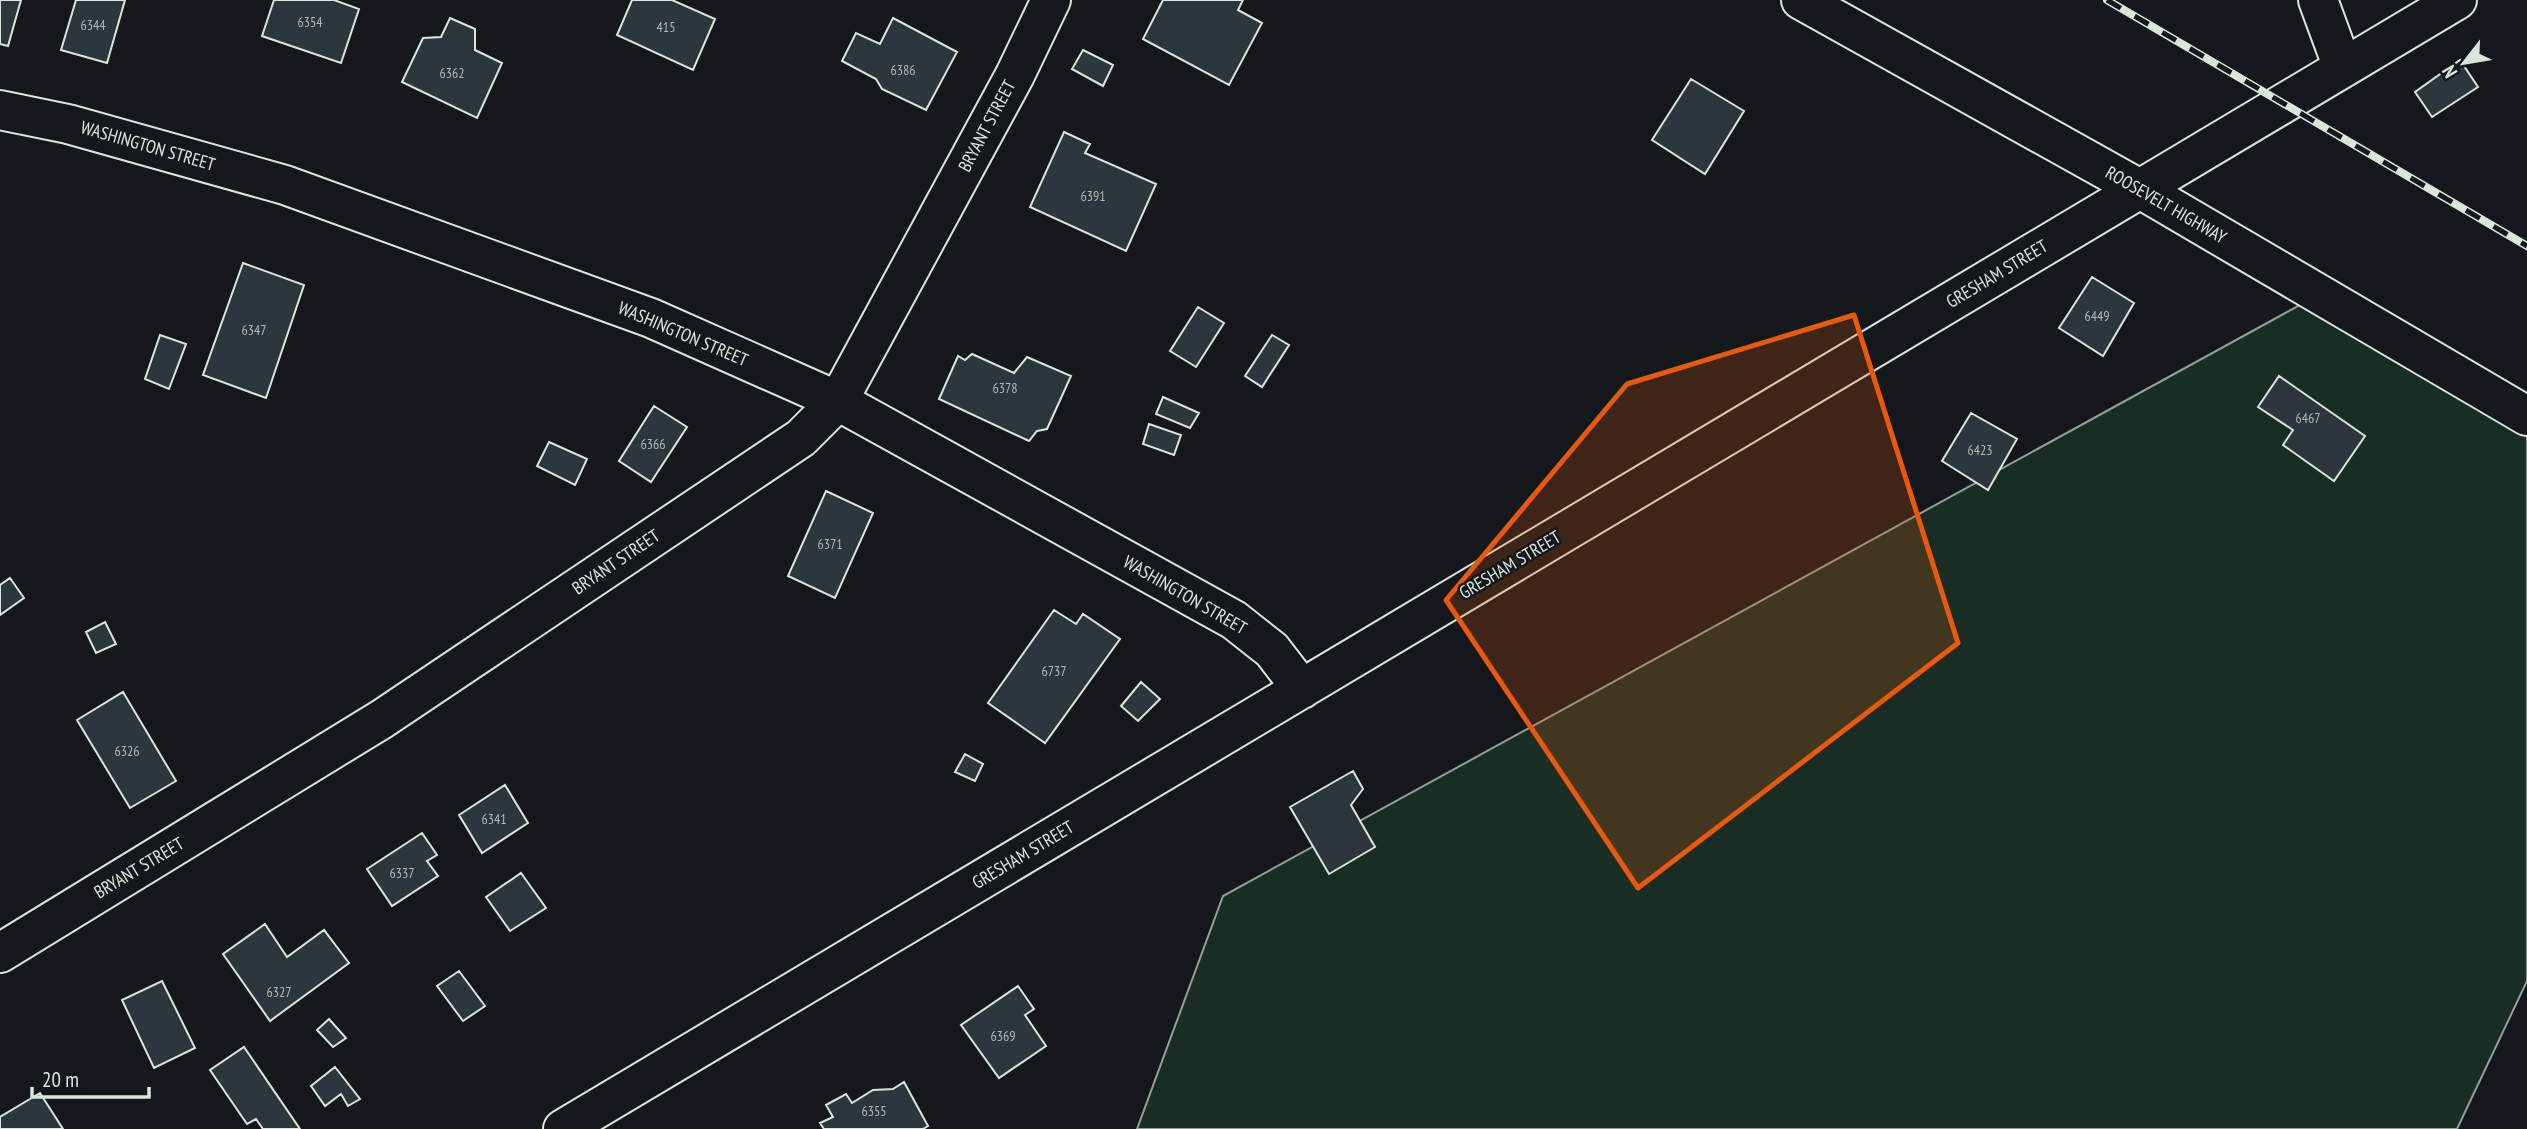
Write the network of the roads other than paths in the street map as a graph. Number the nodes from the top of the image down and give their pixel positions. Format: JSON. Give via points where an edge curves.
{"nodes":[{"id":1,"x":1051,"y":0,"type":"edge"},
{"id":2,"x":1801,"y":0,"type":"edge"},
{"id":3,"x":2318,"y":0,"type":"edge"},
{"id":4,"x":2457,"y":0,"type":"edge"},
{"id":5,"x":2343,"y":68,"type":"junction"},
{"id":6,"x":0,"y":110,"type":"edge"},
{"id":7,"x":2140,"y":189,"type":"junction"},
{"id":8,"x":838,"y":401,"type":"junction"},
{"id":9,"x":2527,"y":416,"type":"edge"},
{"id":10,"x":1302,"y":689,"type":"junction"},
{"id":11,"x":0,"y":953,"type":"edge"},
{"id":12,"x":564,"y":1129,"type":"edge"}],
"edges":[{"from":1,"to":8,"type":"street","name":"BRYANT STREET"},
{"from":2,"to":7,"type":"street","name":"ROOSEVELT HIGHWAY"},
{"from":3,"to":5,"type":"street"},
{"from":4,"to":5,"type":"street","name":"GRESHAM STREET"},
{"from":5,"to":7,"type":"street","name":"GRESHAM STREET"},
{"from":6,"to":8,"type":"street","name":"WASHINGTON STREET","via":[[68,124],[285,185],[651,318]]},
{"from":7,"to":9,"type":"street","name":"ROOSEVELT HIGHWAY"},
{"from":7,"to":10,"type":"street","name":"GRESHAM STREET"},
{"from":8,"to":10,"type":"street","name":"WASHINGTON STREET","via":[[1234,620],[1272,650]]},
{"from":8,"to":11,"type":"street","name":"BRYANT STREET","via":[[801,438],[382,719]]},
{"from":10,"to":12,"type":"street","name":"GRESHAM STREET"}]}
